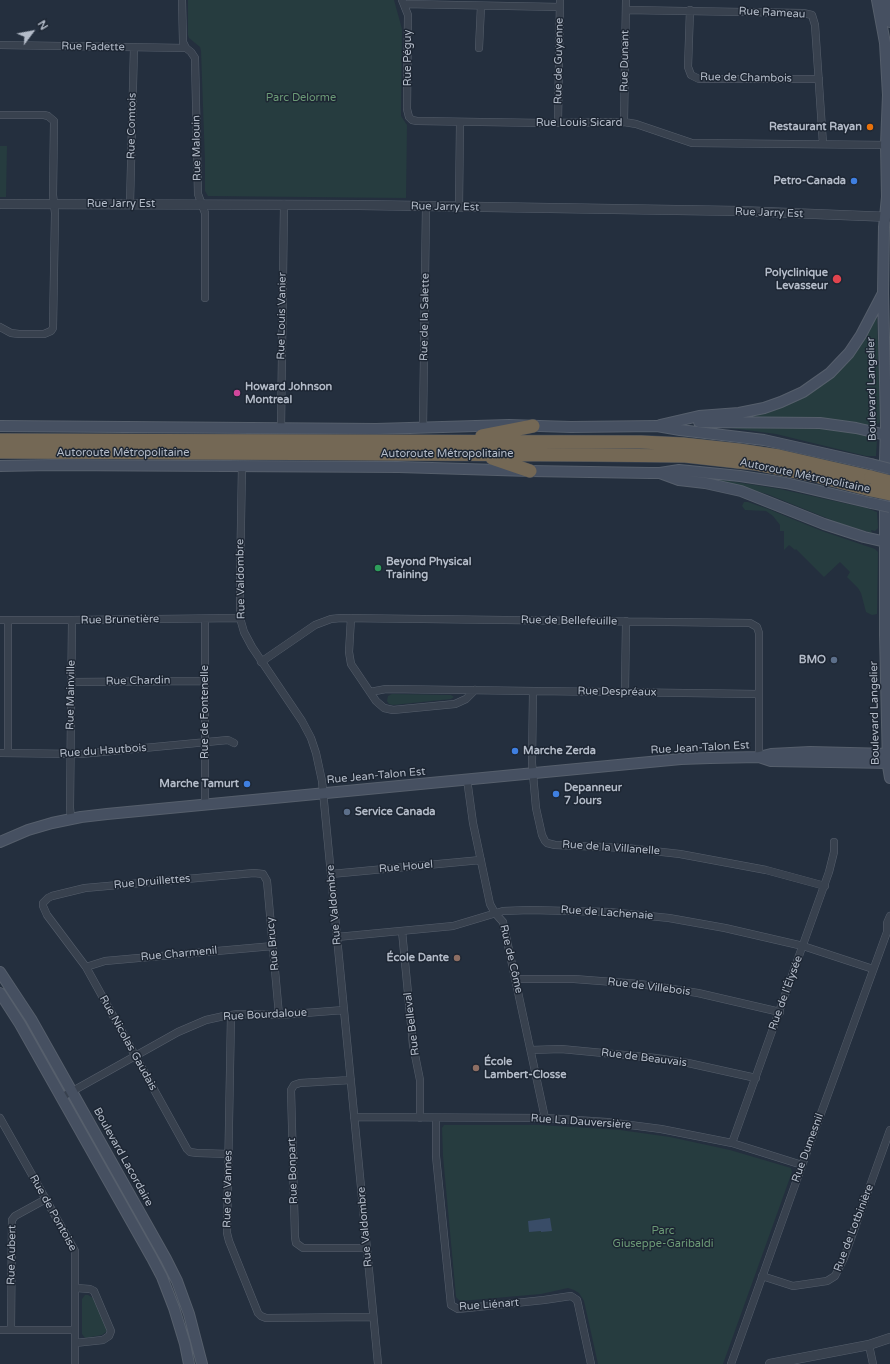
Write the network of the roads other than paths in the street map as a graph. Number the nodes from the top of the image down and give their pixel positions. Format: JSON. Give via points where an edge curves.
{"nodes":[{"id":1,"x":182,"y":0,"type":"edge"},
{"id":2,"x":626,"y":0,"type":"edge"},
{"id":3,"x":877,"y":0,"type":"edge"},
{"id":4,"x":885,"y":0,"type":"edge"},
{"id":5,"x":403,"y":2,"type":"edge"},
{"id":6,"x":560,"y":3,"type":"edge"},
{"id":7,"x":481,"y":6,"type":"junction"},
{"id":8,"x":626,"y":10,"type":"junction"},
{"id":9,"x":690,"y":10,"type":"junction"},
{"id":10,"x":890,"y":22,"type":"edge"},
{"id":11,"x":0,"y":45,"type":"edge"},
{"id":12,"x":134,"y":47,"type":"junction"},
{"id":13,"x":186,"y":48,"type":"junction"},
{"id":14,"x":479,"y":48,"type":"dead end"},
{"id":15,"x":819,"y":80,"type":"junction"},
{"id":16,"x":0,"y":115,"type":"edge"},
{"id":17,"x":409,"y":117,"type":"joint"},
{"id":18,"x":460,"y":122,"type":"junction"},
{"id":19,"x":558,"y":122,"type":"junction"},
{"id":20,"x":624,"y":122,"type":"junction"},
{"id":21,"x":823,"y":144,"type":"junction"},
{"id":22,"x":888,"y":145,"type":"edge"},
{"id":23,"x":0,"y":204,"type":"edge"},
{"id":24,"x":54,"y":204,"type":"junction"},
{"id":25,"x":130,"y":204,"type":"junction"},
{"id":26,"x":202,"y":204,"type":"junction"},
{"id":27,"x":284,"y":204,"type":"junction"},
{"id":28,"x":426,"y":206,"type":"junction"},
{"id":29,"x":459,"y":207,"type":"junction"},
{"id":30,"x":887,"y":217,"type":"edge"},
{"id":31,"x":883,"y":293,"type":"junction"},
{"id":32,"x":205,"y":298,"type":"dead end"},
{"id":33,"x":0,"y":327,"type":"edge"},
{"id":34,"x":680,"y":419,"type":"junction"},
{"id":35,"x":0,"y":426,"type":"edge"},
{"id":36,"x":532,"y":426,"type":"junction"},
{"id":37,"x":657,"y":426,"type":"junction"},
{"id":38,"x":281,"y":428,"type":"junction"},
{"id":39,"x":423,"y":428,"type":"junction"},
{"id":40,"x":888,"y":435,"type":"edge"},
{"id":41,"x":0,"y":440,"type":"edge"},
{"id":42,"x":457,"y":442,"type":"junction"},
{"id":43,"x":0,"y":452,"type":"edge"},
{"id":44,"x":477,"y":454,"type":"junction"},
{"id":45,"x":0,"y":466,"type":"edge"},
{"id":46,"x":242,"y":466,"type":"junction"},
{"id":47,"x":890,"y":469,"type":"edge"},
{"id":48,"x":530,"y":471,"type":"junction"},
{"id":49,"x":660,"y":474,"type":"junction"},
{"id":50,"x":890,"y":482,"type":"edge"},
{"id":51,"x":871,"y":483,"type":"junction"},
{"id":52,"x":890,"y":494,"type":"edge"},
{"id":53,"x":890,"y":507,"type":"edge"},
{"id":54,"x":888,"y":542,"type":"edge"},
{"id":55,"x":240,"y":618,"type":"junction"},
{"id":56,"x":351,"y":618,"type":"junction"},
{"id":57,"x":205,"y":619,"type":"junction"},
{"id":58,"x":0,"y":620,"type":"edge"},
{"id":59,"x":8,"y":620,"type":"junction"},
{"id":60,"x":72,"y":620,"type":"junction"},
{"id":61,"x":626,"y":621,"type":"junction"},
{"id":62,"x":261,"y":662,"type":"junction"},
{"id":63,"x":204,"y":681,"type":"junction"},
{"id":64,"x":71,"y":682,"type":"junction"},
{"id":65,"x":0,"y":686,"type":"edge"},
{"id":66,"x":8,"y":686,"type":"junction"},
{"id":67,"x":476,"y":690,"type":"junction"},
{"id":68,"x":533,"y":691,"type":"junction"},
{"id":69,"x":370,"y":692,"type":"junction"},
{"id":70,"x":625,"y":692,"type":"junction"},
{"id":71,"x":759,"y":694,"type":"junction"},
{"id":72,"x":205,"y":742,"type":"junction"},
{"id":73,"x":234,"y":743,"type":"dead end"},
{"id":74,"x":4,"y":753,"type":"edge"},
{"id":75,"x":70,"y":754,"type":"junction"},
{"id":76,"x":759,"y":758,"type":"junction"},
{"id":77,"x":889,"y":758,"type":"edge"},
{"id":78,"x":533,"y":774,"type":"junction"},
{"id":79,"x":890,"y":778,"type":"edge"},
{"id":80,"x":468,"y":780,"type":"junction"},
{"id":81,"x":323,"y":793,"type":"junction"},
{"id":82,"x":205,"y":805,"type":"junction"},
{"id":83,"x":71,"y":818,"type":"junction"},
{"id":84,"x":0,"y":842,"type":"edge"},
{"id":85,"x":834,"y":842,"type":"dead end"},
{"id":86,"x":481,"y":860,"type":"junction"},
{"id":87,"x":263,"y":874,"type":"joint"},
{"id":88,"x":331,"y":874,"type":"junction"},
{"id":89,"x":825,"y":886,"type":"junction"},
{"id":90,"x":43,"y":903,"type":"joint"},
{"id":91,"x":495,"y":913,"type":"junction"},
{"id":92,"x":890,"y":916,"type":"edge"},
{"id":93,"x":888,"y":930,"type":"edge"},
{"id":94,"x":402,"y":931,"type":"junction"},
{"id":95,"x":337,"y":937,"type":"junction"},
{"id":96,"x":273,"y":946,"type":"junction"},
{"id":97,"x":803,"y":946,"type":"junction"},
{"id":98,"x":86,"y":967,"type":"junction"},
{"id":99,"x":873,"y":969,"type":"junction"},
{"id":100,"x":0,"y":972,"type":"edge"},
{"id":101,"x":515,"y":979,"type":"junction"},
{"id":102,"x":0,"y":993,"type":"edge"},
{"id":103,"x":344,"y":1010,"type":"junction"},
{"id":104,"x":780,"y":1012,"type":"junction"},
{"id":105,"x":231,"y":1015,"type":"junction"},
{"id":106,"x":279,"y":1015,"type":"junction"},
{"id":107,"x":531,"y":1050,"type":"junction"},
{"id":108,"x":135,"y":1056,"type":"junction"},
{"id":109,"x":756,"y":1078,"type":"junction"},
{"id":110,"x":351,"y":1080,"type":"junction"},
{"id":111,"x":73,"y":1091,"type":"junction"},
{"id":112,"x":62,"y":1097,"type":"junction"},
{"id":113,"x":354,"y":1117,"type":"junction"},
{"id":114,"x":0,"y":1118,"type":"edge"},
{"id":115,"x":420,"y":1118,"type":"junction"},
{"id":116,"x":436,"y":1118,"type":"junction"},
{"id":117,"x":545,"y":1118,"type":"junction"},
{"id":118,"x":890,"y":1130,"type":"edge"},
{"id":119,"x":732,"y":1143,"type":"junction"},
{"id":120,"x":229,"y":1154,"type":"junction"},
{"id":121,"x":802,"y":1165,"type":"junction"},
{"id":122,"x":46,"y":1199,"type":"junction"},
{"id":123,"x":367,"y":1248,"type":"junction"},
{"id":124,"x":762,"y":1276,"type":"junction"},
{"id":125,"x":76,"y":1288,"type":"junction"},
{"id":126,"x":373,"y":1318,"type":"junction"},
{"id":127,"x":0,"y":1330,"type":"edge"},
{"id":128,"x":11,"y":1330,"type":"junction"},
{"id":129,"x":75,"y":1330,"type":"junction"},
{"id":130,"x":890,"y":1338,"type":"edge"},
{"id":131,"x":75,"y":1343,"type":"junction"},
{"id":132,"x":869,"y":1345,"type":"junction"},
{"id":133,"x":75,"y":1364,"type":"edge"},
{"id":134,"x":189,"y":1364,"type":"edge"},
{"id":135,"x":202,"y":1364,"type":"edge"},
{"id":136,"x":378,"y":1364,"type":"edge"},
{"id":137,"x":591,"y":1364,"type":"edge"},
{"id":138,"x":732,"y":1364,"type":"edge"},
{"id":139,"x":770,"y":1364,"type":"edge"},
{"id":140,"x":873,"y":1364,"type":"edge"}],
"edges":[{"from":1,"to":13,"type":"street","name":"Rue Malouin","via":[[183,42]]},
{"from":2,"to":8,"type":"street","name":"Rue Dunant"},
{"from":3,"to":22,"type":"main road","name":"Boulevard Langelier","via":[[885,42]]},
{"from":4,"to":10,"type":"main road"},
{"from":5,"to":7,"type":"street"},
{"from":5,"to":17,"type":"street","name":"Rue Péguy","via":[[408,15]]},
{"from":6,"to":7,"type":"street"},
{"from":6,"to":19,"type":"street","name":"Rue de Guyenne"},
{"from":7,"to":14,"type":"street"},
{"from":8,"to":9,"type":"street","name":"Rue Rameau"},
{"from":8,"to":20,"type":"street","name":"Rue Dunant"},
{"from":9,"to":15,"type":"street","name":"Rue Rameau","via":[[812,15]]},
{"from":9,"to":15,"type":"street","name":"Rue de Chambois","via":[[688,67],[691,75],[699,78]]},
{"from":11,"to":12,"type":"street","name":"Rue Fadette"},
{"from":12,"to":13,"type":"street","name":"Rue Fadette"},
{"from":12,"to":25,"type":"street","name":"Rue Comtois"},
{"from":13,"to":26,"type":"street","name":"Rue Malouin","via":[[195,58],[198,194]]},
{"from":15,"to":21,"type":"street","name":"Rue Rameau"},
{"from":16,"to":24,"type":"street","via":[[44,115],[54,121]]},
{"from":17,"to":18,"type":"street","name":"Rue Louis Sicard","via":[[417,121]]},
{"from":18,"to":19,"type":"street","name":"Rue Louis Sicard"},
{"from":18,"to":29,"type":"street"},
{"from":19,"to":20,"type":"street","name":"Rue Louis Sicard"},
{"from":20,"to":21,"type":"street","name":"Rue Louis Sicard","via":[[692,143]]},
{"from":21,"to":22,"type":"street","name":"Rue Louis Sicard"},
{"from":22,"to":30,"type":"main road","name":"Boulevard Langelier"},
{"from":23,"to":24,"type":"street","name":"Rue Jarry Est"},
{"from":24,"to":25,"type":"street","name":"Rue Jarry Est"},
{"from":24,"to":33,"type":"street","via":[[54,324],[51,332],[11,333]]},
{"from":25,"to":26,"type":"street","name":"Rue Jarry Est"},
{"from":26,"to":27,"type":"street","name":"Rue Jarry Est"},
{"from":26,"to":32,"type":"street","name":"Rue Malouin","via":[[205,213]]},
{"from":27,"to":28,"type":"street","name":"Rue Jarry Est"},
{"from":27,"to":38,"type":"street","name":"Rue Louis Vanier"},
{"from":28,"to":29,"type":"street","name":"Rue Jarry Est"},
{"from":28,"to":39,"type":"street","name":"Rue de la Salette"},
{"from":29,"to":30,"type":"street","name":"Rue Jarry Est","via":[[740,211]]},
{"from":30,"to":31,"type":"main road","name":"Boulevard Langelier"},
{"from":31,"to":34,"type":"main road","via":[[861,336],[849,353],[830,373],[808,388],[764,408]]},
{"from":31,"to":40,"type":"main road","name":"Boulevard Langelier"},
{"from":34,"to":37,"type":"main road"},
{"from":34,"to":40,"type":"main road","via":[[699,422],[820,423]]},
{"from":35,"to":38,"type":"main road"},
{"from":36,"to":37,"type":"main road"},
{"from":36,"to":39,"type":"main road"},
{"from":36,"to":42,"type":"highway"},
{"from":37,"to":51,"type":"main road","via":[[764,440]]},
{"from":38,"to":39,"type":"main road"},
{"from":40,"to":54,"type":"main road","name":"Boulevard Langelier"},
{"from":41,"to":42,"type":"highway","name":"Autoroute Métropolitaine"},
{"from":42,"to":51,"type":"highway","name":"Autoroute Métropolitaine","via":[[641,442],[728,448],[772,455]]},
{"from":43,"to":44,"type":"highway","name":"Autoroute Métropolitaine"},
{"from":44,"to":48,"type":"highway"},
{"from":44,"to":51,"type":"highway","name":"Autoroute Métropolitaine","via":[[685,456],[756,464]]},
{"from":45,"to":46,"type":"main road"},
{"from":46,"to":48,"type":"main road","via":[[418,467]]},
{"from":46,"to":55,"type":"street","name":"Rue Valdombre"},
{"from":47,"to":51,"type":"main road","bridge":true},
{"from":48,"to":49,"type":"main road"},
{"from":49,"to":51,"type":"main road","via":[[679,470],[793,484]]},
{"from":49,"to":54,"type":"main road","via":[[744,492],[824,524]]},
{"from":50,"to":51,"type":"highway","name":"Autoroute Métropolitaine","bridge":true},
{"from":51,"to":52,"type":"highway","name":"Autoroute Métropolitaine","bridge":true},
{"from":51,"to":53,"type":"main road","bridge":true},
{"from":54,"to":77,"type":"main road","name":"Boulevard Langelier"},
{"from":55,"to":57,"type":"street","name":"Rue Brunetière"},
{"from":55,"to":62,"type":"street","name":"Rue Valdombre","via":[[248,640]]},
{"from":56,"to":61,"type":"street","name":"Rue de Bellefeuille"},
{"from":56,"to":62,"type":"street","name":"Rue de Bellefeuille","via":[[331,619],[315,625]]},
{"from":56,"to":69,"type":"street","via":[[351,664]]},
{"from":57,"to":60,"type":"street","name":"Rue Brunetière"},
{"from":57,"to":63,"type":"street","name":"Rue de Fontenelle"},
{"from":58,"to":59,"type":"street","name":"Rue Brunetière"},
{"from":59,"to":60,"type":"street","name":"Rue Brunetière"},
{"from":59,"to":66,"type":"street"},
{"from":60,"to":64,"type":"street","name":"Rue Mainville"},
{"from":61,"to":70,"type":"street"},
{"from":61,"to":71,"type":"street","name":"Rue de Bellefeuille","via":[[754,625],[759,633]]},
{"from":62,"to":81,"type":"street","name":"Rue Valdombre","via":[[311,738]]},
{"from":63,"to":64,"type":"street","name":"Rue Chardin"},
{"from":63,"to":72,"type":"street","name":"Rue de Fontenelle"},
{"from":64,"to":75,"type":"street","name":"Rue Mainville"},
{"from":65,"to":66,"type":"street"},
{"from":66,"to":74,"type":"street"},
{"from":67,"to":68,"type":"street","name":"Rue Despréaux"},
{"from":67,"to":69,"type":"street","name":"Rue Despréaux","via":[[386,689]]},
{"from":67,"to":69,"type":"street","via":[[455,704],[388,710],[380,705]]},
{"from":68,"to":70,"type":"street","name":"Rue Despréaux"},
{"from":68,"to":78,"type":"street","name":"Rue de la Villanelle"},
{"from":70,"to":71,"type":"street","name":"Rue Despréaux"},
{"from":71,"to":76,"type":"street","name":"Rue de Bellefeuille"},
{"from":72,"to":73,"type":"street","name":"Rue du Hautbois","via":[[228,740]]},
{"from":72,"to":75,"type":"street","name":"Rue du Hautbois"},
{"from":72,"to":82,"type":"street","name":"Rue de Fontenelle"},
{"from":74,"to":75,"type":"street","name":"Rue du Hautbois"},
{"from":75,"to":83,"type":"street","name":"Rue Mainville"},
{"from":76,"to":77,"type":"main road","name":"Rue Jean-Talon Est","via":[[771,761]]},
{"from":76,"to":78,"type":"main road","name":"Rue Jean-Talon Est","via":[[692,758]]},
{"from":77,"to":79,"type":"main road","name":"Boulevard Langelier"},
{"from":78,"to":80,"type":"main road","name":"Rue Jean-Talon Est"},
{"from":78,"to":89,"type":"street","name":"Rue de la Villanelle","via":[[542,835],[545,841],[551,844],[680,854],[760,868]]},
{"from":80,"to":81,"type":"main road","name":"Rue Jean-Talon Est"},
{"from":80,"to":86,"type":"street","name":"Rue de Côme","via":[[471,814]]},
{"from":81,"to":82,"type":"main road","name":"Rue Jean-Talon Est"},
{"from":81,"to":88,"type":"street","name":"Rue Valdombre"},
{"from":82,"to":83,"type":"main road","name":"Rue Jean-Talon Est"},
{"from":83,"to":84,"type":"main road","name":"Rue Jean-Talon Est","via":[[32,829]]},
{"from":85,"to":89,"type":"street","name":"Rue de l'Élysée"},
{"from":86,"to":88,"type":"street","name":"Rue Houel"},
{"from":86,"to":91,"type":"street","name":"Rue de Côme","via":[[490,904]]},
{"from":87,"to":90,"type":"street","name":"Rue Druillettes","via":[[85,888],[52,896]]},
{"from":87,"to":96,"type":"street","name":"Rue Brucy","via":[[267,881]]},
{"from":88,"to":95,"type":"street","name":"Rue Valdombre"},
{"from":89,"to":97,"type":"street","name":"Rue de l'Élysée"},
{"from":90,"to":98,"type":"street","name":"Rue Nicolas Gaudais","via":[[47,915]]},
{"from":91,"to":94,"type":"street","name":"Rue de Lachenaie","via":[[453,926]]},
{"from":91,"to":97,"type":"street","name":"Rue de Lachenaie","via":[[516,910],[569,910],[642,915],[718,926]]},
{"from":91,"to":101,"type":"street","name":"Rue de Côme","via":[[503,922]]},
{"from":92,"to":93,"type":"street","name":"Rue Dumesnil"},
{"from":93,"to":99,"type":"street","name":"Rue Dumesnil"},
{"from":94,"to":95,"type":"street","name":"Rue de Lachenaie"},
{"from":94,"to":115,"type":"street","name":"Rue Belleval","via":[[413,1045],[420,1080]]},
{"from":95,"to":103,"type":"street","name":"Rue Valdombre"},
{"from":96,"to":98,"type":"street","name":"Rue Charmenil","via":[[105,961]]},
{"from":96,"to":106,"type":"street","name":"Rue Brucy"},
{"from":97,"to":99,"type":"street","name":"Rue de Lachenaie"},
{"from":97,"to":104,"type":"street","name":"Rue de l'Élysée"},
{"from":98,"to":108,"type":"street","name":"Rue Nicolas Gaudais"},
{"from":99,"to":121,"type":"street","name":"Rue Dumesnil"},
{"from":100,"to":111,"type":"main road","name":"Boulevard Lacordaire"},
{"from":101,"to":104,"type":"street","name":"Rue de Villebois","via":[[640,984],[698,993]]},
{"from":101,"to":107,"type":"street","name":"Rue de Côme"},
{"from":102,"to":112,"type":"main road"},
{"from":103,"to":106,"type":"street","name":"Rue Bourdaloue"},
{"from":103,"to":110,"type":"street","name":"Rue Valdombre"},
{"from":104,"to":109,"type":"street","name":"Rue de l'Élysée"},
{"from":105,"to":106,"type":"street","name":"Rue Bourdaloue"},
{"from":105,"to":108,"type":"street","name":"Rue Bourdaloue","via":[[195,1024]]},
{"from":105,"to":120,"type":"street","name":"Rue de Vannes"},
{"from":107,"to":109,"type":"street","name":"Rue de Beauvais","via":[[561,1049],[656,1058]]},
{"from":107,"to":117,"type":"street","name":"Rue de Côme"},
{"from":108,"to":111,"type":"street","name":"Rue Bourdaloue"},
{"from":108,"to":120,"type":"street","name":"Rue Nicolas Gaudais","via":[[190,1152]]},
{"from":109,"to":119,"type":"street","name":"Rue de l'Élysée"},
{"from":110,"to":113,"type":"street","name":"Rue Valdombre"},
{"from":110,"to":123,"type":"street","name":"Rue Bonpart","via":[[300,1083],[294,1085],[291,1090],[295,1238],[296,1243],[302,1248]]},
{"from":111,"to":112,"type":"street","name":"Rue Bourdaloue"},
{"from":111,"to":135,"type":"main road","name":"Boulevard Lacordaire","via":[[172,1270],[189,1314]]},
{"from":112,"to":134,"type":"main road","via":[[162,1277],[180,1327]]},
{"from":113,"to":115,"type":"street","name":"Rue La Dauversière"},
{"from":113,"to":123,"type":"street","name":"Rue Valdombre"},
{"from":114,"to":122,"type":"street","name":"Rue de Pontoise"},
{"from":115,"to":116,"type":"street","name":"Rue La Dauversière"},
{"from":116,"to":117,"type":"street","name":"Rue La Dauversière"},
{"from":116,"to":137,"type":"street","name":"Rue Liénart","via":[[436,1156],[451,1305],[458,1309],[571,1296],[578,1304]]},
{"from":117,"to":119,"type":"street","name":"Rue La Dauversière","via":[[630,1124]]},
{"from":118,"to":124,"type":"street","name":"Rue de Lotbinière","via":[[844,1258],[835,1276],[827,1281],[793,1286]]},
{"from":119,"to":121,"type":"street","name":"Rue La Dauversière"},
{"from":120,"to":126,"type":"street","name":"Rue de Vannes","via":[[228,1237],[260,1314],[266,1318]]},
{"from":121,"to":124,"type":"street","name":"Rue Dumesnil"},
{"from":122,"to":125,"type":"street","name":"Rue de Pontoise","via":[[75,1251]]},
{"from":122,"to":128,"type":"street","name":"Rue Aubert","via":[[12,1220]]},
{"from":123,"to":126,"type":"street","name":"Rue Valdombre"},
{"from":124,"to":138,"type":"street","name":"Rue Dumesnil"},
{"from":125,"to":129,"type":"street","name":"Rue de Pontoise"},
{"from":125,"to":131,"type":"street","via":[[94,1291],[111,1331],[103,1340]]},
{"from":126,"to":136,"type":"street","name":"Rue Valdombre"},
{"from":127,"to":128,"type":"street"},
{"from":128,"to":129,"type":"street"},
{"from":129,"to":131,"type":"street","name":"Rue de Pontoise"},
{"from":130,"to":132,"type":"street"},
{"from":131,"to":133,"type":"street","name":"Rue de Pontoise"},
{"from":132,"to":139,"type":"street"},
{"from":132,"to":140,"type":"street"}]}
